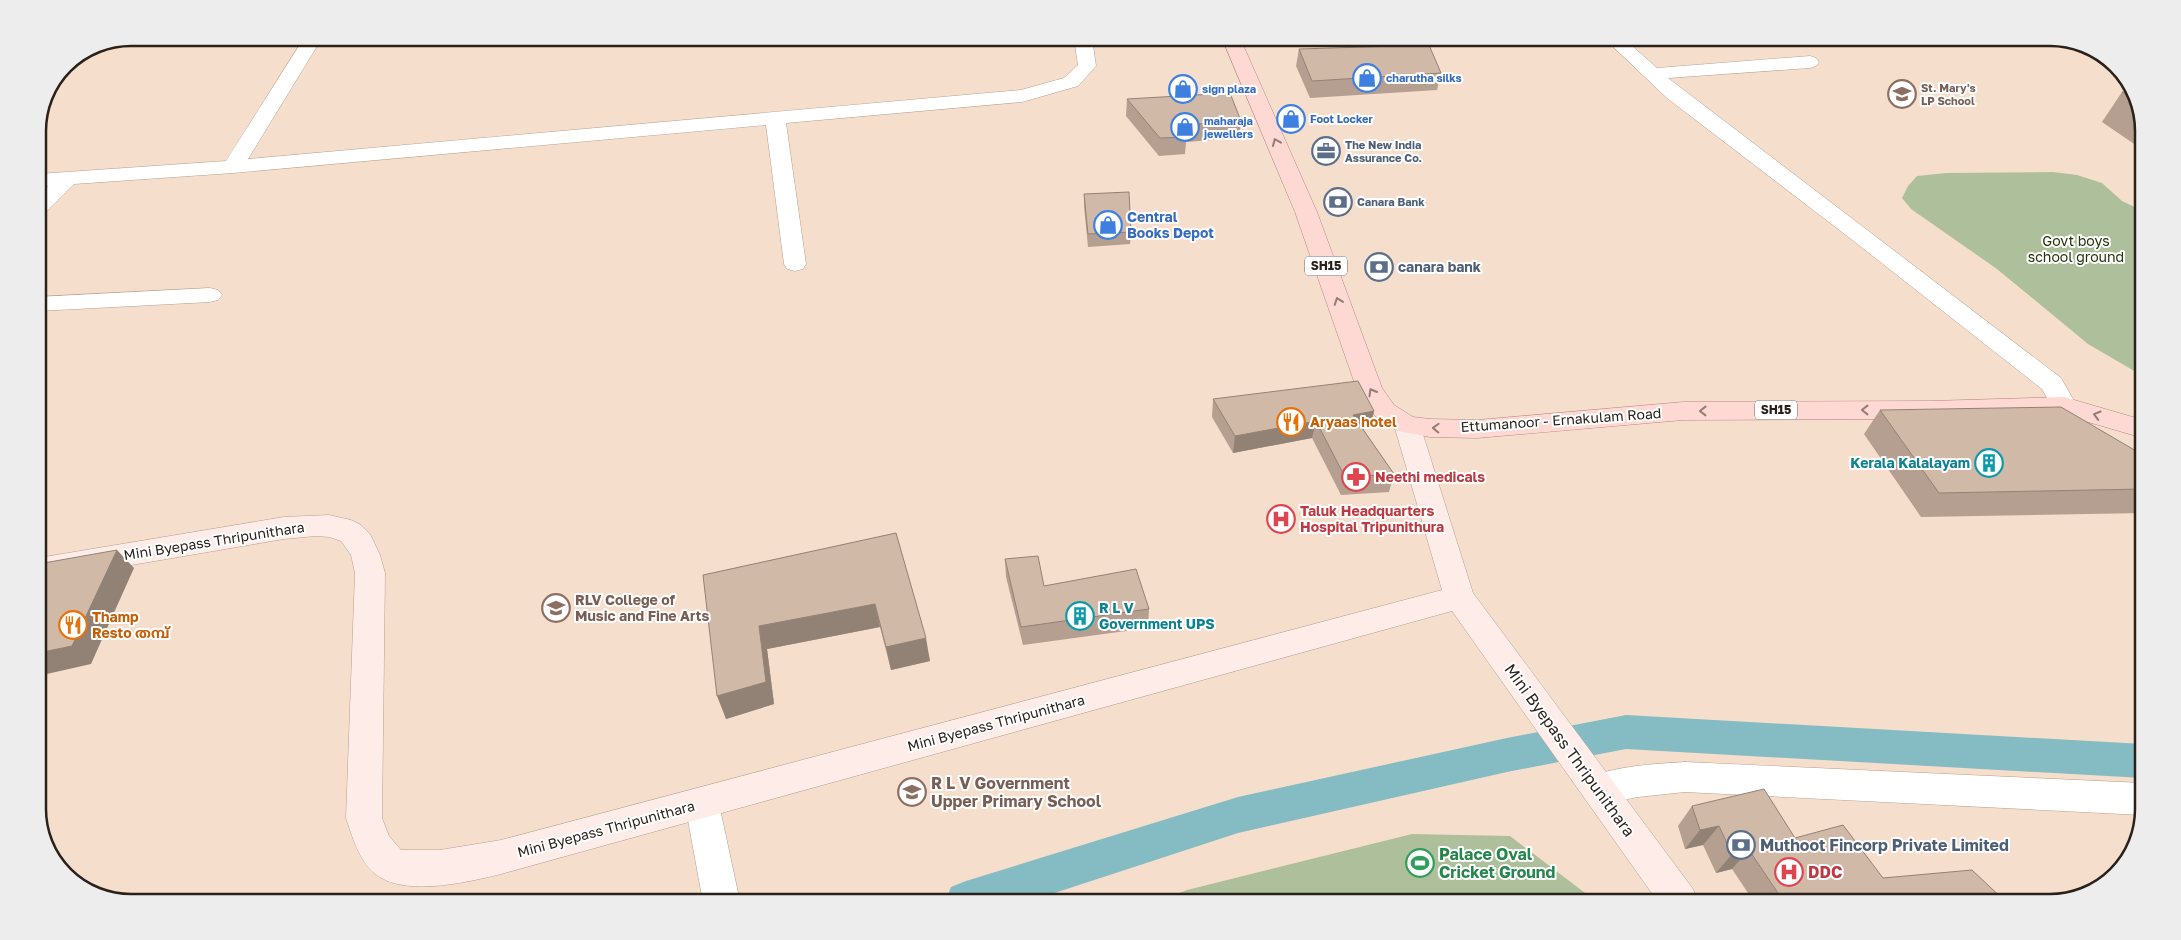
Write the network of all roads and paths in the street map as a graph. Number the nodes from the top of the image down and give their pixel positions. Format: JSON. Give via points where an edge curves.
{"nodes":[{"id":1,"x":307,"y":46,"type":"edge"},
{"id":2,"x":1084,"y":46,"type":"edge"},
{"id":3,"x":1234,"y":46,"type":"edge"},
{"id":4,"x":1622,"y":46,"type":"edge"},
{"id":5,"x":1810,"y":62,"type":"dead end"},
{"id":6,"x":1652,"y":74,"type":"junction"},
{"id":7,"x":775,"y":118,"type":"junction"},
{"id":8,"x":233,"y":167,"type":"junction"},
{"id":9,"x":66,"y":179,"type":"junction"},
{"id":10,"x":46,"y":180,"type":"edge"},
{"id":11,"x":46,"y":199,"type":"edge"},
{"id":12,"x":795,"y":264,"type":"dead end"},
{"id":13,"x":210,"y":295,"type":"dead end"},
{"id":14,"x":46,"y":304,"type":"edge"},
{"id":15,"x":2064,"y":406,"type":"junction"},
{"id":16,"x":1406,"y":425,"type":"junction"},
{"id":17,"x":2135,"y":426,"type":"edge"},
{"id":18,"x":46,"y":569,"type":"edge"},
{"id":19,"x":1458,"y":597,"type":"junction"},
{"id":20,"x":1595,"y":785,"type":"junction"},
{"id":21,"x":2135,"y":799,"type":"edge"},
{"id":22,"x":702,"y":804,"type":"junction"},
{"id":23,"x":720,"y":894,"type":"edge"},
{"id":24,"x":1674,"y":894,"type":"edge"}],
"edges":[{"from":1,"to":8,"type":"street"},
{"from":2,"to":7,"type":"street","via":[[1087,66],[1071,82],[1022,96]]},
{"from":16,"to":3,"type":"main road","name":"Ettumanoor - Ernakulam Road","number":"SH15","one_way":true,"via":[[1384,411],[1370,390],[1306,212]]},
{"from":4,"to":6,"type":"street"},
{"from":5,"to":6,"type":"street"},
{"from":6,"to":15,"type":"street","via":[[2052,384]]},
{"from":7,"to":8,"type":"street"},
{"from":7,"to":12,"type":"street"},
{"from":8,"to":9,"type":"street"},
{"from":9,"to":10,"type":"street"},
{"from":9,"to":11,"type":"street"},
{"from":13,"to":14,"type":"street"},
{"from":15,"to":16,"type":"main road","name":"Ettumanoor - Ernakulam Road","number":"SH15","one_way":true,"via":[[1684,411],[1477,429]]},
{"from":17,"to":15,"type":"main road","name":"Ettumanoor - Ernakulam Road","number":"SH15","one_way":true},
{"from":16,"to":19,"type":"main road","name":"Mini Byepass Thripunithara"},
{"from":18,"to":22,"type":"main road","name":"Mini Byepass Thripunithara","via":[[284,528],[337,526],[353,533],[363,546],[370,573],[364,818],[368,833],[391,865],[437,867],[484,861]]},
{"from":19,"to":20,"type":"main road","name":"Mini Byepass Thripunithara"},
{"from":19,"to":22,"type":"main road","name":"Mini Byepass Thripunithara"},
{"from":20,"to":21,"type":"street","via":[[1685,777]]},
{"from":20,"to":24,"type":"main road","name":"Mini Byepass Thripunithara"},
{"from":22,"to":23,"type":"street"}]}
